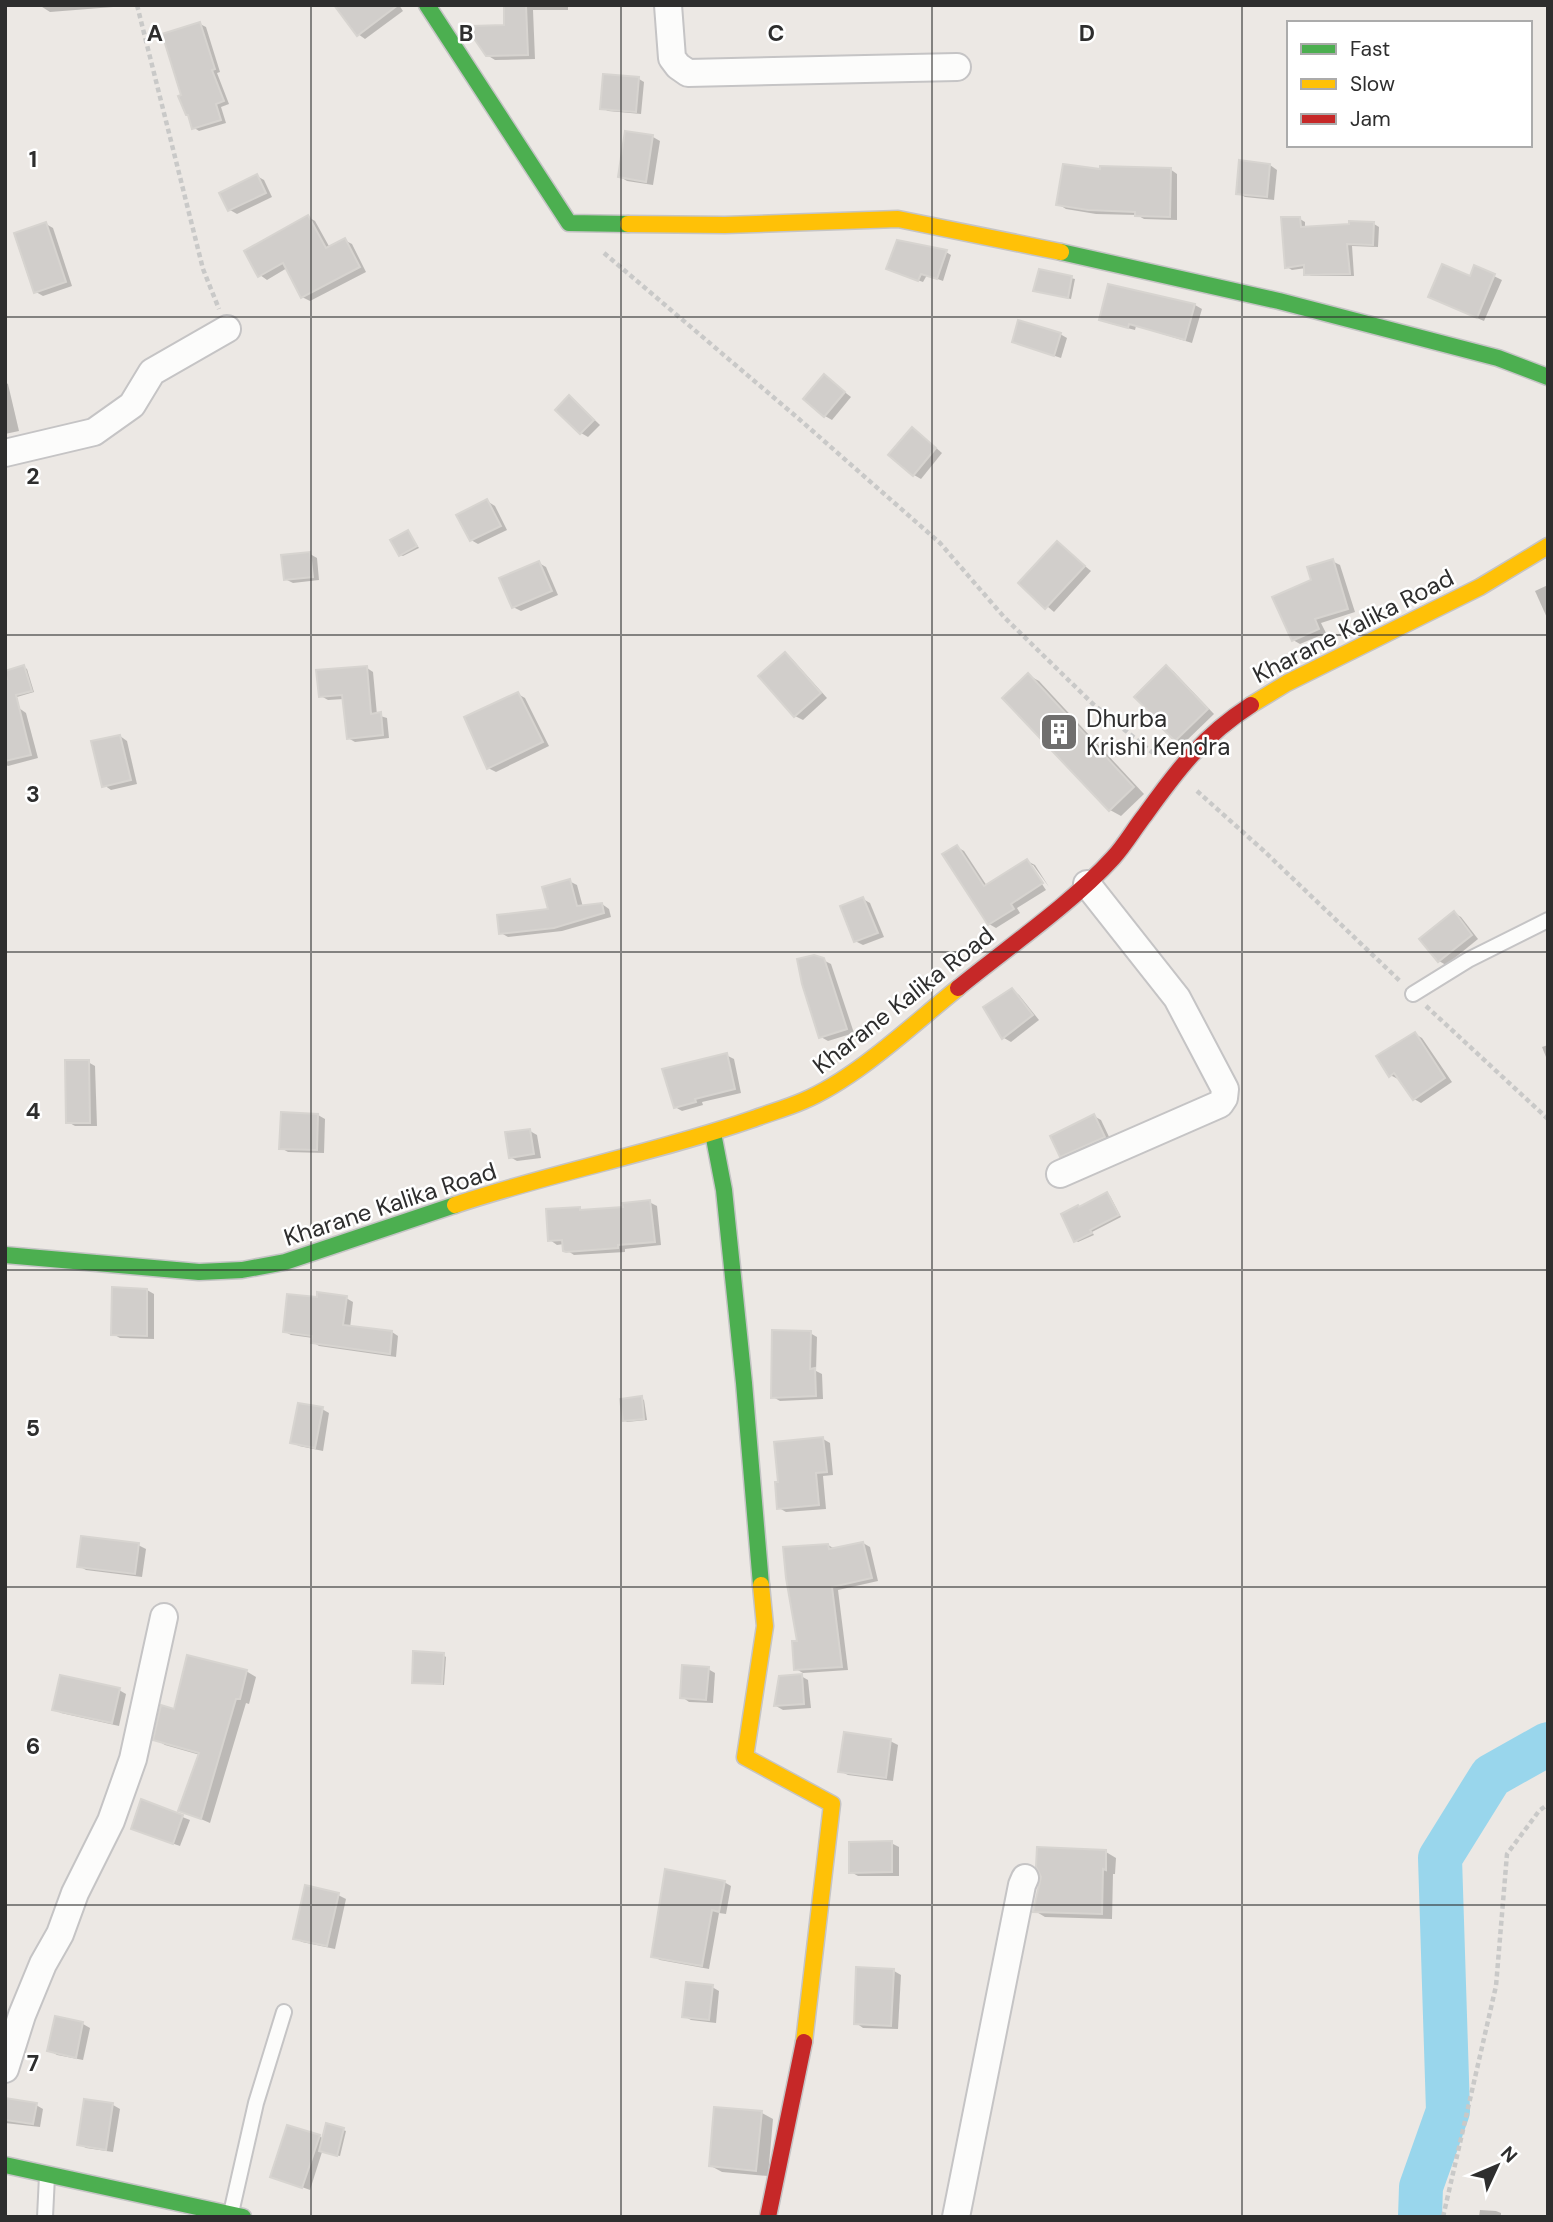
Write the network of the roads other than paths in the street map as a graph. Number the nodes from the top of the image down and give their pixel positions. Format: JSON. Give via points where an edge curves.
{"nodes":[{"id":1,"x":426,"y":5,"type":"edge"},
{"id":2,"x":668,"y":5,"type":"edge"},
{"id":3,"x":957,"y":67,"type":"dead end"},
{"id":4,"x":228,"y":330,"type":"road end"},
{"id":5,"x":1548,"y":377,"type":"edge"},
{"id":6,"x":5,"y":453,"type":"edge"},
{"id":7,"x":1548,"y":546,"type":"edge"},
{"id":8,"x":1087,"y":884,"type":"junction"},
{"id":9,"x":1548,"y":920,"type":"edge"},
{"id":10,"x":1413,"y":994,"type":"road end"},
{"id":11,"x":713,"y":1133,"type":"junction"},
{"id":12,"x":1060,"y":1174,"type":"dead end"},
{"id":13,"x":5,"y":1255,"type":"edge"},
{"id":14,"x":164,"y":1617,"type":"dead end"},
{"id":15,"x":1025,"y":1878,"type":"dead end"},
{"id":16,"x":284,"y":2012,"type":"dead end"},
{"id":17,"x":5,"y":2069,"type":"edge"},
{"id":18,"x":5,"y":2165,"type":"edge"},
{"id":19,"x":47,"y":2174,"type":"junction"},
{"id":20,"x":237,"y":2215,"type":"edge"},
{"id":21,"x":45,"y":2217,"type":"edge"},
{"id":22,"x":768,"y":2217,"type":"edge"},
{"id":23,"x":956,"y":2217,"type":"edge"}],
"edges":[{"from":1,"to":5,"type":"street","via":[[569,223],[725,225],[898,219],[1279,301],[1497,358]]},
{"from":2,"to":3,"type":"street","via":[[672,58],[688,73]]},
{"from":4,"to":6,"type":"street","via":[[152,372],[132,405],[94,432]]},
{"from":7,"to":8,"type":"street","name":"Kharane Kalika Road","via":[[1480,587],[1287,683],[1228,720],[1198,746],[1115,856]]},
{"from":8,"to":11,"type":"street","name":"Kharane Kalika Road","via":[[838,1082],[804,1101]]},
{"from":8,"to":12,"type":"street","via":[[1177,998],[1225,1089],[1220,1104]]},
{"from":9,"to":10,"type":"lane"},
{"from":11,"to":13,"type":"street","name":"Kharane Kalika Road","via":[[495,1192],[256,1269],[199,1272]]},
{"from":11,"to":22,"type":"street","via":[[724,1191],[765,1626],[745,1757],[832,1804],[802,2059]]},
{"from":14,"to":17,"type":"street","via":[[133,1759],[111,1821],[43,1964]]},
{"from":15,"to":23,"type":"street"},
{"from":16,"to":20,"type":"lane","via":[[256,2103]]},
{"from":18,"to":19,"type":"street"},
{"from":19,"to":20,"type":"street","via":[[148,2201]]},
{"from":19,"to":21,"type":"lane"}]}
